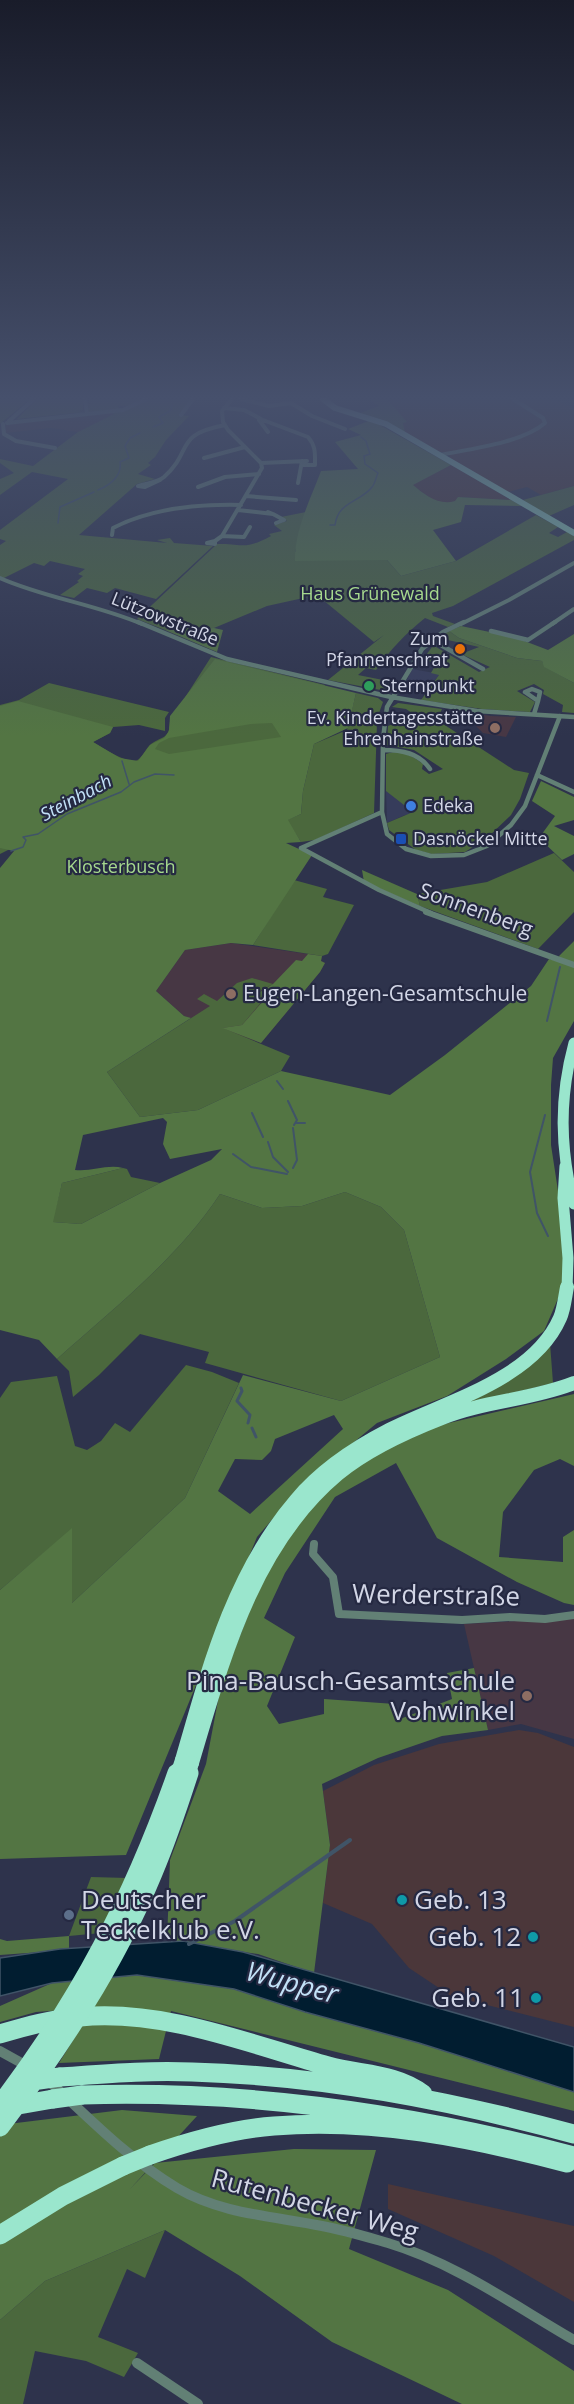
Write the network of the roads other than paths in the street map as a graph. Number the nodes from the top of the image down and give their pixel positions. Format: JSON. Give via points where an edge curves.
{"nodes":[{"id":1,"x":166,"y":511,"type":"edge"},
{"id":2,"x":237,"y":511,"type":"edge"},
{"id":3,"x":251,"y":511,"type":"edge"},
{"id":4,"x":538,"y":511,"type":"edge"},
{"id":5,"x":276,"y":523,"type":"dead end"},
{"id":6,"x":250,"y":527,"type":"dead end"},
{"id":7,"x":574,"y":533,"type":"edge"},
{"id":8,"x":112,"y":535,"type":"dead end"},
{"id":9,"x":222,"y":536,"type":"junction"},
{"id":10,"x":215,"y":541,"type":"dead end"},
{"id":11,"x":574,"y":562,"type":"edge"},
{"id":12,"x":0,"y":578,"type":"edge"},
{"id":13,"x":574,"y":609,"type":"edge"},
{"id":14,"x":491,"y":631,"type":"dead end"},
{"id":15,"x":432,"y":640,"type":"junction"},
{"id":16,"x":483,"y":669,"type":"dead end"},
{"id":17,"x":391,"y":697,"type":"junction"},
{"id":18,"x":538,"y":701,"type":"dead end"},
{"id":19,"x":534,"y":714,"type":"junction"},
{"id":20,"x":560,"y":716,"type":"junction"},
{"id":21,"x":574,"y":717,"type":"edge"},
{"id":22,"x":383,"y":750,"type":"junction"},
{"id":23,"x":430,"y":769,"type":"dead end"},
{"id":24,"x":537,"y":775,"type":"junction"},
{"id":25,"x":574,"y":792,"type":"edge"},
{"id":26,"x":382,"y":812,"type":"junction"},
{"id":27,"x":574,"y":965,"type":"edge"},
{"id":28,"x":574,"y":1043,"type":"edge"},
{"id":29,"x":565,"y":1166,"type":"junction"},
{"id":30,"x":574,"y":1203,"type":"edge"},
{"id":31,"x":574,"y":1383,"type":"edge"},
{"id":32,"x":413,"y":1424,"type":"junction"},
{"id":33,"x":314,"y":1544,"type":"dead end"},
{"id":34,"x":574,"y":1615,"type":"edge"},
{"id":35,"x":187,"y":1761,"type":"junction"},
{"id":36,"x":0,"y":2034,"type":"edge"},
{"id":37,"x":0,"y":2051,"type":"edge"},
{"id":38,"x":0,"y":2087,"type":"edge"},
{"id":39,"x":427,"y":2097,"type":"junction"},
{"id":40,"x":0,"y":2107,"type":"edge"},
{"id":41,"x":0,"y":2127,"type":"edge"},
{"id":42,"x":574,"y":2133,"type":"edge"},
{"id":43,"x":574,"y":2156,"type":"edge"},
{"id":44,"x":574,"y":2164,"type":"edge"},
{"id":45,"x":0,"y":2235,"type":"edge"},
{"id":46,"x":574,"y":2340,"type":"edge"},
{"id":47,"x":137,"y":2363,"type":"dead end"},
{"id":48,"x":198,"y":2404,"type":"edge"}],
"edges":[{"from":1,"to":8,"type":"street","via":[[122,523],[113,528]]},
{"from":2,"to":9,"type":"street"},
{"from":3,"to":5,"type":"street","via":[[271,513],[284,520]]},
{"from":4,"to":7,"type":"main road"},
{"from":6,"to":9,"type":"street","via":[[244,537]]},
{"from":9,"to":10,"type":"street"},
{"from":11,"to":15,"type":"street"},
{"from":12,"to":17,"type":"street","name":"Lützowstraße","via":[[20,587],[109,610],[216,655]]},
{"from":13,"to":14,"type":"street","via":[[528,640]]},
{"from":15,"to":16,"type":"street"},
{"from":15,"to":17,"type":"street"},
{"from":17,"to":19,"type":"street","name":"Lützowstraße","via":[[468,710]]},
{"from":17,"to":22,"type":"street","via":[[384,723]]},
{"from":18,"to":19,"type":"street"},
{"from":19,"to":20,"type":"street","name":"Lützowstraße"},
{"from":20,"to":21,"type":"street","name":"Lützowstraße"},
{"from":20,"to":24,"type":"street"},
{"from":22,"to":23,"type":"street","via":[[409,752]]},
{"from":22,"to":26,"type":"street"},
{"from":24,"to":25,"type":"street"},
{"from":24,"to":26,"type":"street","via":[[525,806],[511,825],[488,846],[464,855],[431,856],[406,849],[387,834]]},
{"from":26,"to":27,"type":"street","name":"Sonnenberg","via":[[301,848],[367,885],[426,911]]},
{"from":28,"to":29,"type":"highway","via":[[561,1112]]},
{"from":29,"to":30,"type":"highway"},
{"from":29,"to":32,"type":"highway","via":[[563,1196],[572,1260],[567,1300],[559,1320],[548,1338],[524,1362]]},
{"from":31,"to":32,"type":"highway"},
{"from":32,"to":35,"type":"highway","via":[[331,1479],[305,1504],[278,1540],[232,1636]]},
{"from":33,"to":34,"type":"street","name":"Werderstraße","via":[[312,1554],[333,1577],[339,1614],[462,1620]]},
{"from":35,"to":40,"type":"highway","bridge":true,"via":[[110,1938],[48,2040]]},
{"from":35,"to":41,"type":"highway","bridge":true,"via":[[158,1860],[120,1944],[77,2019]]},
{"from":36,"to":39,"type":"highway","via":[[37,2022],[89,2016],[136,2017],[406,2083]]},
{"from":37,"to":46,"type":"street","name":"Rutenbecker Weg","via":[[60,2090],[123,2149],[177,2188],[209,2203],[249,2214],[324,2226],[391,2244],[450,2268]]},
{"from":38,"to":39,"type":"highway","bridge":true,"via":[[60,2077],[133,2072],[224,2073]]},
{"from":39,"to":42,"type":"highway"},
{"from":40,"to":43,"type":"highway","bridge":true,"via":[[82,2096],[176,2095],[297,2105],[429,2124],[525,2142]]},
{"from":44,"to":45,"type":"highway","bridge":true,"via":[[521,2150],[369,2127],[273,2126],[207,2138],[150,2155],[63,2196]]},
{"from":47,"to":48,"type":"street"}]}
